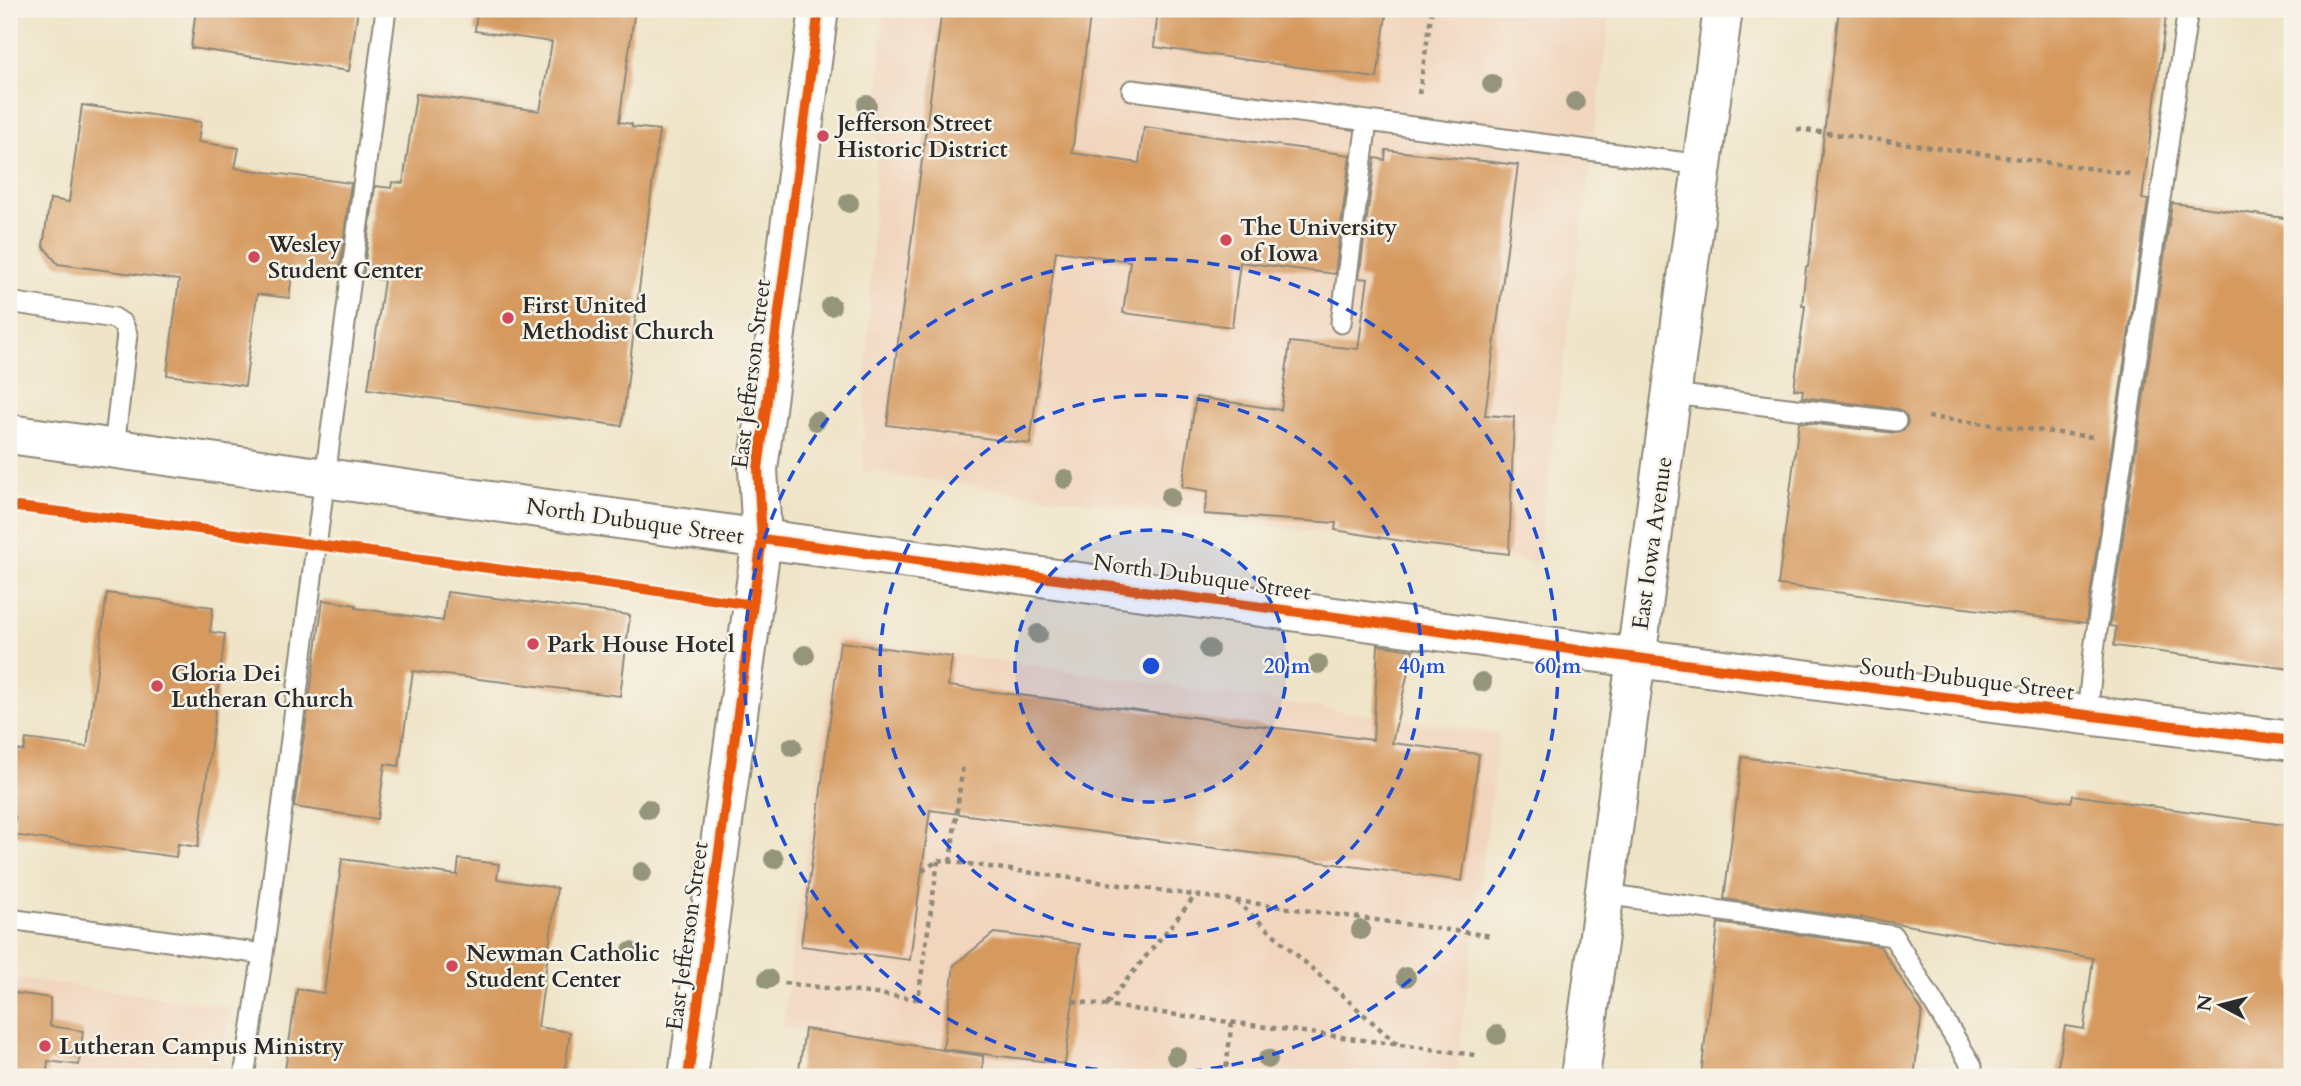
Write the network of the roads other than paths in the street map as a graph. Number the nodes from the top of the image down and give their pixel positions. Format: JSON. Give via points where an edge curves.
{"nodes":[{"id":1,"x":386,"y":9,"type":"edge"},
{"id":2,"x":818,"y":9,"type":"edge"},
{"id":3,"x":1723,"y":9,"type":"edge"},
{"id":4,"x":2188,"y":9,"type":"edge"},
{"id":5,"x":1132,"y":90,"type":"dead end"},
{"id":6,"x":1367,"y":121,"type":"junction"},
{"id":7,"x":1702,"y":165,"type":"junction"},
{"id":8,"x":9,"y":302,"type":"edge"},
{"id":9,"x":1340,"y":323,"type":"dead end"},
{"id":10,"x":1672,"y":394,"type":"junction"},
{"id":11,"x":1896,"y":421,"type":"road end"},
{"id":12,"x":9,"y":434,"type":"edge"},
{"id":13,"x":114,"y":448,"type":"junction"},
{"id":14,"x":326,"y":478,"type":"junction"},
{"id":15,"x":762,"y":539,"type":"junction"},
{"id":16,"x":1636,"y":658,"type":"junction"},
{"id":17,"x":2087,"y":715,"type":"junction"},
{"id":18,"x":2292,"y":741,"type":"edge"},
{"id":19,"x":1605,"y":894,"type":"junction"},
{"id":20,"x":9,"y":919,"type":"edge"},
{"id":21,"x":263,"y":954,"type":"junction"},
{"id":22,"x":244,"y":1077,"type":"edge"},
{"id":23,"x":688,"y":1077,"type":"edge"},
{"id":24,"x":1580,"y":1077,"type":"edge"},
{"id":25,"x":1971,"y":1077,"type":"edge"}],
"edges":[{"from":1,"to":14,"type":"lane"},
{"from":2,"to":15,"type":"street","name":"East Jefferson Street","via":[[758,469]]},
{"from":3,"to":7,"type":"street","name":"East Iowa Avenue"},
{"from":4,"to":17,"type":"lane"},
{"from":5,"to":6,"type":"lane"},
{"from":6,"to":7,"type":"lane"},
{"from":6,"to":9,"type":"lane"},
{"from":7,"to":10,"type":"street","name":"East Iowa Avenue"},
{"from":8,"to":13,"type":"lane","via":[[114,318],[123,324],[127,334]]},
{"from":10,"to":11,"type":"lane"},
{"from":10,"to":16,"type":"street","name":"East Iowa Avenue"},
{"from":12,"to":13,"type":"street","name":"North Dubuque Street"},
{"from":13,"to":14,"type":"street","name":"North Dubuque Street"},
{"from":14,"to":15,"type":"street","name":"North Dubuque Street"},
{"from":14,"to":21,"type":"lane"},
{"from":15,"to":16,"type":"street","name":"North Dubuque Street"},
{"from":15,"to":23,"type":"street","name":"East Jefferson Street"},
{"from":16,"to":17,"type":"street","name":"South Dubuque Street"},
{"from":16,"to":19,"type":"street","name":"East Iowa Avenue"},
{"from":17,"to":18,"type":"street","name":"South Dubuque Street"},
{"from":19,"to":24,"type":"street","name":"East Iowa Avenue"},
{"from":19,"to":25,"type":"lane","via":[[1893,936],[1972,1066]]},
{"from":20,"to":21,"type":"lane"},
{"from":21,"to":22,"type":"lane"}]}
